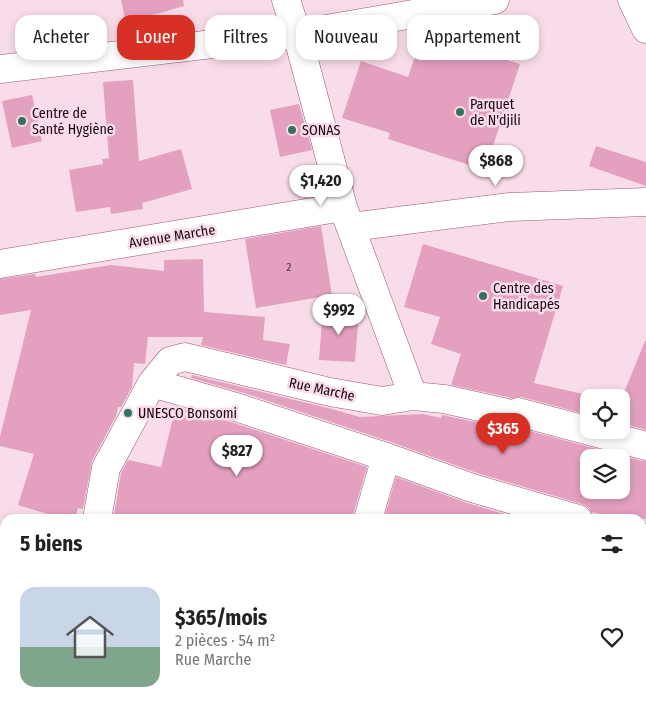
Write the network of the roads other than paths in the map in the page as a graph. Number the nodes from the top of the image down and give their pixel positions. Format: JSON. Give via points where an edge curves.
{"nodes":[{"id":1,"x":286,"y":0,"type":"edge"},
{"id":2,"x":495,"y":0,"type":"edge"},
{"id":3,"x":632,"y":0,"type":"edge"},
{"id":4,"x":397,"y":17,"type":"edge"},
{"id":5,"x":646,"y":29,"type":"edge"},
{"id":6,"x":296,"y":31,"type":"edge"},
{"id":7,"x":296,"y":34,"type":"edge"},
{"id":8,"x":304,"y":60,"type":"edge"},
{"id":9,"x":0,"y":69,"type":"edge"},
{"id":10,"x":646,"y":202,"type":"edge"},
{"id":11,"x":347,"y":217,"type":"junction"},
{"id":12,"x":0,"y":264,"type":"edge"},
{"id":13,"x":152,"y":383,"type":"junction"},
{"id":14,"x":413,"y":396,"type":"junction"},
{"id":15,"x":646,"y":446,"type":"edge"},
{"id":16,"x":386,"y":457,"type":"junction"},
{"id":17,"x":98,"y":514,"type":"edge"},
{"id":18,"x":369,"y":514,"type":"edge"},
{"id":19,"x":561,"y":514,"type":"edge"}],
"edges":[{"from":1,"to":6,"type":"street"},
{"from":2,"to":4,"type":"street"},
{"from":3,"to":5,"type":"street"},
{"from":7,"to":9,"type":"street"},
{"from":8,"to":11,"type":"street"},
{"from":10,"to":11,"type":"street","name":"Avenue Marche"},
{"from":11,"to":12,"type":"street","name":"Avenue Marche"},
{"from":11,"to":14,"type":"street"},
{"from":13,"to":14,"type":"street","name":"Rue Marche","via":[[170,361],[185,357],[330,392],[382,401]]},
{"from":13,"to":16,"type":"street"},
{"from":13,"to":17,"type":"street","name":"Rue Marche","via":[[106,468]]},
{"from":14,"to":15,"type":"street","name":"Rue Marche","via":[[444,399],[516,415],[518,412]]},
{"from":16,"to":18,"type":"street"},
{"from":16,"to":19,"type":"street","via":[[472,488]]}]}
